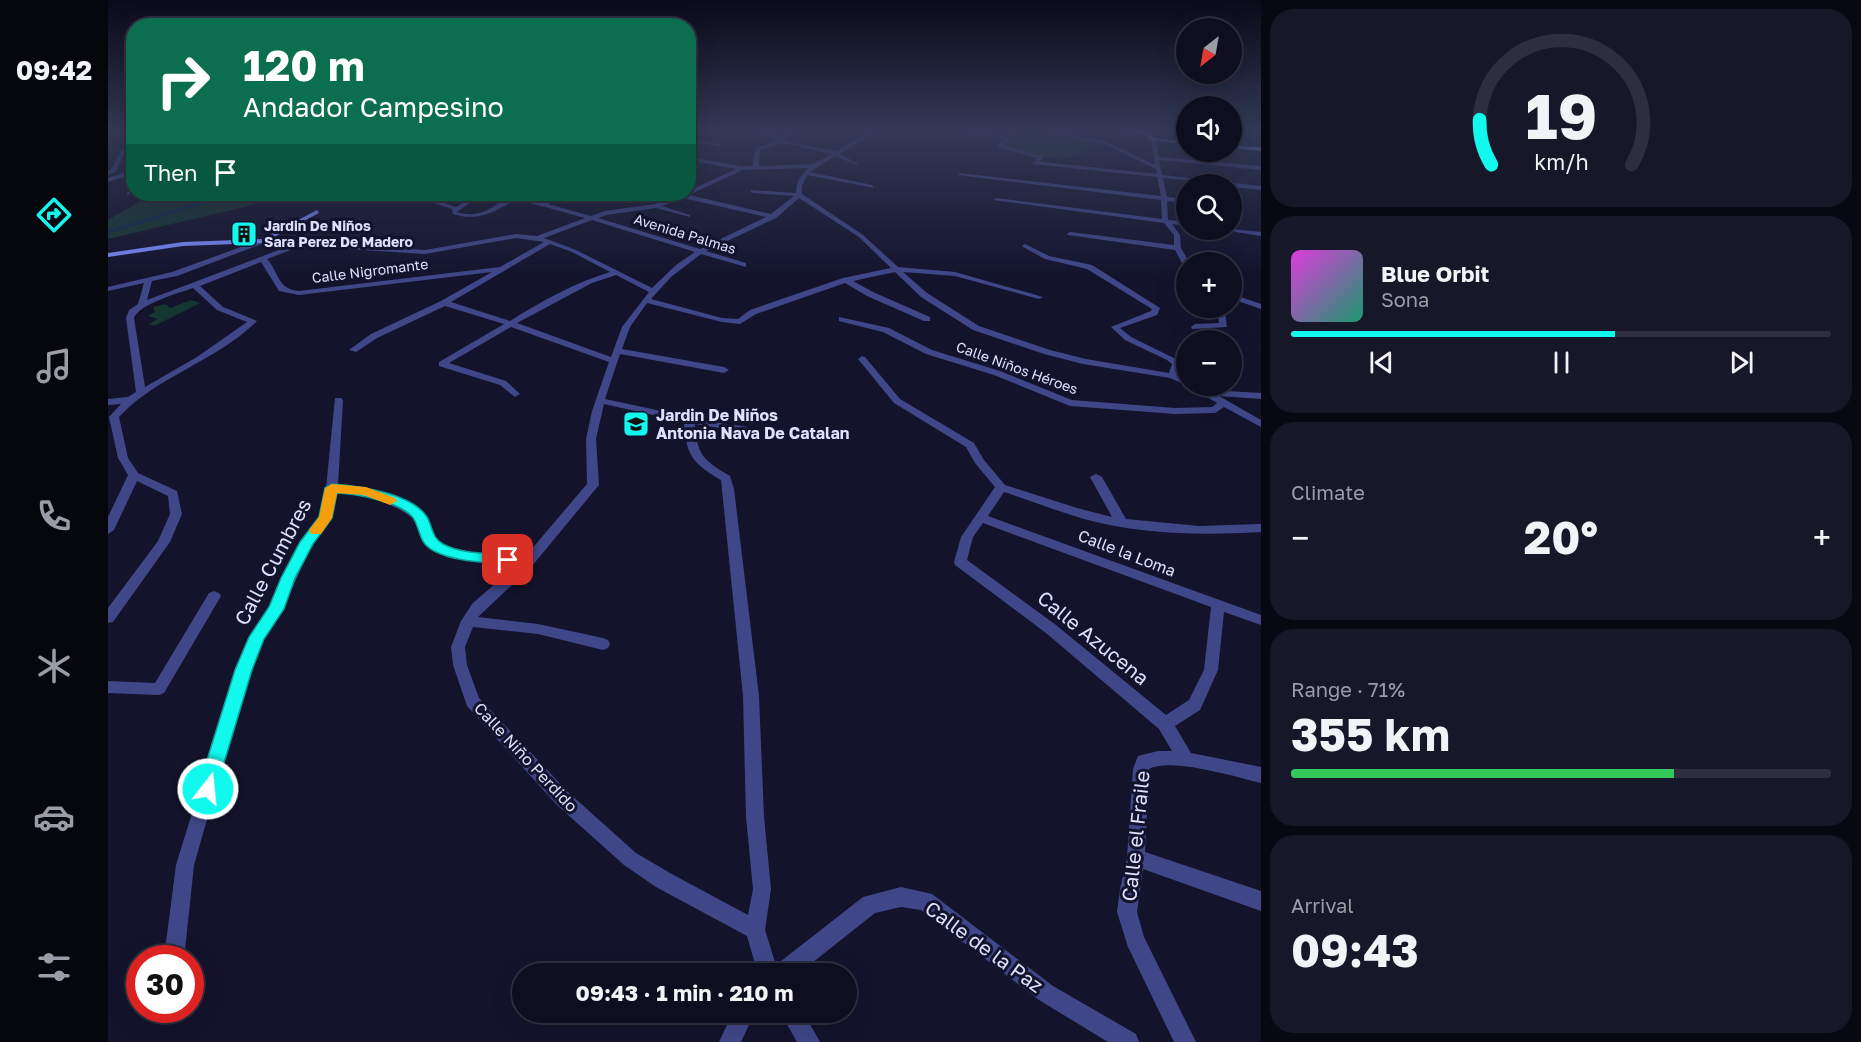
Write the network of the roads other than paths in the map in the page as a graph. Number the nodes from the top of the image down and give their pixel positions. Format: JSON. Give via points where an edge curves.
{"nodes":[{"id":1,"x":717,"y":180,"type":"edge"},
{"id":2,"x":801,"y":180,"type":"edge"},
{"id":3,"x":839,"y":180,"type":"edge"},
{"id":4,"x":998,"y":180,"type":"edge"},
{"id":5,"x":1161,"y":180,"type":"edge"},
{"id":6,"x":1034,"y":184,"type":"junction"},
{"id":7,"x":872,"y":186,"type":"dead end"},
{"id":8,"x":1242,"y":186,"type":"edge"},
{"id":9,"x":1261,"y":188,"type":"edge"},
{"id":10,"x":696,"y":189,"type":"edge"},
{"id":11,"x":752,"y":191,"type":"dead end"},
{"id":12,"x":799,"y":195,"type":"junction"},
{"id":13,"x":696,"y":197,"type":"edge"},
{"id":14,"x":1164,"y":198,"type":"junction"},
{"id":15,"x":996,"y":200,"type":"dead end"},
{"id":16,"x":1176,"y":200,"type":"edge"},
{"id":17,"x":434,"y":201,"type":"edge"},
{"id":18,"x":468,"y":201,"type":"edge"},
{"id":19,"x":507,"y":201,"type":"edge"},
{"id":20,"x":536,"y":201,"type":"edge"},
{"id":21,"x":552,"y":201,"type":"edge"},
{"id":22,"x":668,"y":201,"type":"edge"},
{"id":23,"x":544,"y":204,"type":"junction"},
{"id":24,"x":1034,"y":204,"type":"junction"},
{"id":25,"x":656,"y":206,"type":"junction"},
{"id":26,"x":457,"y":208,"type":"junction"},
{"id":27,"x":317,"y":212,"type":"dead end"},
{"id":28,"x":688,"y":216,"type":"dead end"},
{"id":29,"x":774,"y":217,"type":"junction"},
{"id":30,"x":592,"y":218,"type":"junction"},
{"id":31,"x":1165,"y":220,"type":"junction"},
{"id":32,"x":1176,"y":222,"type":"edge"},
{"id":33,"x":1242,"y":232,"type":"edge"},
{"id":34,"x":1070,"y":234,"type":"dead end"},
{"id":35,"x":1261,"y":234,"type":"edge"},
{"id":36,"x":538,"y":238,"type":"junction"},
{"id":37,"x":263,"y":241,"type":"junction"},
{"id":38,"x":549,"y":242,"type":"junction"},
{"id":39,"x":302,"y":244,"type":"junction"},
{"id":40,"x":1025,"y":246,"type":"dead end"},
{"id":41,"x":1178,"y":248,"type":"junction"},
{"id":42,"x":700,"y":252,"type":"junction"},
{"id":43,"x":1180,"y":252,"type":"edge"},
{"id":44,"x":108,"y":255,"type":"edge"},
{"id":45,"x":262,"y":259,"type":"junction"},
{"id":46,"x":743,"y":266,"type":"dead end"},
{"id":47,"x":499,"y":269,"type":"junction"},
{"id":48,"x":897,"y":269,"type":"junction"},
{"id":49,"x":616,"y":273,"type":"junction"},
{"id":50,"x":149,"y":279,"type":"junction"},
{"id":51,"x":846,"y":280,"type":"junction"},
{"id":52,"x":194,"y":284,"type":"junction"},
{"id":53,"x":108,"y":289,"type":"edge"},
{"id":54,"x":653,"y":291,"type":"junction"},
{"id":55,"x":1040,"y":297,"type":"dead end"},
{"id":56,"x":645,"y":300,"type":"junction"},
{"id":57,"x":1242,"y":301,"type":"edge"},
{"id":58,"x":444,"y":303,"type":"junction"},
{"id":59,"x":142,"y":305,"type":"junction"},
{"id":60,"x":1261,"y":307,"type":"edge"},
{"id":61,"x":1223,"y":318,"type":"edge"},
{"id":62,"x":842,"y":319,"type":"dead end"},
{"id":63,"x":927,"y":319,"type":"dead end"},
{"id":64,"x":509,"y":323,"type":"junction"},
{"id":65,"x":1195,"y":327,"type":"dead end"},
{"id":66,"x":353,"y":350,"type":"dead end"},
{"id":67,"x":616,"y":356,"type":"junction"},
{"id":68,"x":862,"y":359,"type":"dead end"},
{"id":69,"x":724,"y":370,"type":"dead end"},
{"id":70,"x":1172,"y":376,"type":"junction"},
{"id":71,"x":1176,"y":378,"type":"edge"},
{"id":72,"x":141,"y":393,"type":"junction"},
{"id":73,"x":515,"y":394,"type":"dead end"},
{"id":74,"x":1242,"y":395,"type":"edge"},
{"id":75,"x":1214,"y":396,"type":"edge"},
{"id":76,"x":1261,"y":396,"type":"edge"},
{"id":77,"x":130,"y":399,"type":"junction"},
{"id":78,"x":338,"y":400,"type":"dead end"},
{"id":79,"x":602,"y":401,"type":"junction"},
{"id":80,"x":108,"y":402,"type":"edge"},
{"id":81,"x":1222,"y":403,"type":"junction"},
{"id":82,"x":689,"y":418,"type":"junction"},
{"id":83,"x":1261,"y":424,"type":"edge"},
{"id":84,"x":754,"y":431,"type":"dead end"},
{"id":85,"x":134,"y":474,"type":"junction"},
{"id":86,"x":1096,"y":477,"type":"dead end"},
{"id":87,"x":1001,"y":487,"type":"junction"},
{"id":88,"x":332,"y":488,"type":"junction"},
{"id":89,"x":982,"y":518,"type":"junction"},
{"id":90,"x":1121,"y":522,"type":"junction"},
{"id":91,"x":1261,"y":528,"type":"edge"},
{"id":92,"x":108,"y":530,"type":"edge"},
{"id":93,"x":527,"y":563,"type":"junction"},
{"id":94,"x":214,"y":596,"type":"dead end"},
{"id":95,"x":1218,"y":605,"type":"junction"},
{"id":96,"x":108,"y":618,"type":"edge"},
{"id":97,"x":1261,"y":620,"type":"edge"},
{"id":98,"x":468,"y":621,"type":"junction"},
{"id":99,"x":603,"y":644,"type":"dead end"},
{"id":100,"x":108,"y":687,"type":"edge"},
{"id":101,"x":1166,"y":724,"type":"junction"},
{"id":102,"x":1186,"y":760,"type":"junction"},
{"id":103,"x":1261,"y":775,"type":"edge"},
{"id":104,"x":1136,"y":858,"type":"junction"},
{"id":105,"x":1261,"y":901,"type":"edge"},
{"id":106,"x":755,"y":930,"type":"junction"},
{"id":107,"x":176,"y":945,"type":"edge"},
{"id":108,"x":765,"y":963,"type":"edge"},
{"id":109,"x":795,"y":963,"type":"edge"},
{"id":110,"x":740,"y":1023,"type":"edge"},
{"id":111,"x":797,"y":1023,"type":"edge"},
{"id":112,"x":730,"y":1042,"type":"edge"},
{"id":113,"x":809,"y":1042,"type":"edge"},
{"id":114,"x":1128,"y":1042,"type":"edge"},
{"id":115,"x":1185,"y":1042,"type":"edge"}],
"edges":[{"from":1,"to":10,"type":"street"},
{"from":2,"to":12,"type":"street","via":[[797,186]]},
{"from":3,"to":7,"type":"street"},
{"from":4,"to":6,"type":"street"},
{"from":5,"to":14,"type":"street"},
{"from":6,"to":14,"type":"street"},
{"from":6,"to":24,"type":"street"},
{"from":8,"to":9,"type":"street"},
{"from":11,"to":12,"type":"street"},
{"from":12,"to":29,"type":"street","name":"Calle Niño Perdido"},
{"from":12,"to":48,"type":"street","via":[[861,236]]},
{"from":13,"to":29,"type":"street"},
{"from":14,"to":16,"type":"street"},
{"from":14,"to":31,"type":"street"},
{"from":15,"to":24,"type":"street"},
{"from":17,"to":26,"type":"street"},
{"from":18,"to":26,"type":"street"},
{"from":19,"to":26,"type":"street","via":[[473,218],[455,213]]},
{"from":20,"to":23,"type":"street","name":"Avenida Palmas"},
{"from":21,"to":23,"type":"street"},
{"from":22,"to":25,"type":"street"},
{"from":23,"to":30,"type":"street","name":"Avenida Palmas"},
{"from":24,"to":31,"type":"street"},
{"from":25,"to":28,"type":"street"},
{"from":25,"to":30,"type":"street"},
{"from":27,"to":37,"type":"street"},
{"from":29,"to":42,"type":"street","name":"Calle Niño Perdido"},
{"from":30,"to":36,"type":"street"},
{"from":30,"to":42,"type":"street","name":"Avenida Palmas"},
{"from":31,"to":32,"type":"street"},
{"from":31,"to":41,"type":"street","via":[[1178,235]]},
{"from":33,"to":35,"type":"street"},
{"from":34,"to":41,"type":"street"},
{"from":36,"to":38,"type":"street"},
{"from":36,"to":39,"type":"street","via":[[516,236],[425,252]]},
{"from":37,"to":39,"type":"street"},
{"from":37,"to":44,"type":"street","via":[[175,245]]},
{"from":37,"to":50,"type":"street","via":[[174,274]]},
{"from":38,"to":47,"type":"street"},
{"from":38,"to":49,"type":"street"},
{"from":39,"to":45,"type":"street"},
{"from":40,"to":70,"type":"street","via":[[1047,258],[1089,267],[1156,308],[1154,313],[1115,327],[1177,363]]},
{"from":41,"to":43,"type":"street"},
{"from":42,"to":46,"type":"street","name":"Avenida Palmas"},
{"from":42,"to":54,"type":"street","name":"Calle Niño Perdido"},
{"from":45,"to":47,"type":"street","name":"Calle Nigromante","via":[[274,273],[280,289],[299,293]]},
{"from":45,"to":52,"type":"street"},
{"from":47,"to":58,"type":"street"},
{"from":48,"to":51,"type":"street"},
{"from":48,"to":55,"type":"street","via":[[955,274]]},
{"from":48,"to":70,"type":"street","via":[[946,310],[1007,340],[1086,362]]},
{"from":49,"to":54,"type":"street"},
{"from":49,"to":64,"type":"street","via":[[582,284]]},
{"from":50,"to":53,"type":"street"},
{"from":50,"to":59,"type":"street"},
{"from":51,"to":56,"type":"street","via":[[753,312],[740,322]]},
{"from":51,"to":63,"type":"street"},
{"from":52,"to":59,"type":"street"},
{"from":52,"to":72,"type":"street","via":[[212,305],[253,321],[200,359]]},
{"from":54,"to":56,"type":"street","name":"Calle Niño Perdido"},
{"from":56,"to":67,"type":"street","name":"Calle Niño Perdido","via":[[626,327]]},
{"from":57,"to":60,"type":"street"},
{"from":58,"to":64,"type":"street"},
{"from":58,"to":66,"type":"street"},
{"from":59,"to":72,"type":"street","via":[[130,318]]},
{"from":61,"to":65,"type":"street","via":[[1224,325]]},
{"from":62,"to":81,"type":"street","name":"Calle Niños Héroes","via":[[886,330],[929,352],[997,373],[1070,403],[1175,411],[1215,410]]},
{"from":64,"to":67,"type":"street"},
{"from":64,"to":73,"type":"street","via":[[442,364],[503,383]]},
{"from":67,"to":69,"type":"street"},
{"from":67,"to":79,"type":"street","name":"Calle Niño Perdido"},
{"from":68,"to":87,"type":"street","via":[[897,401],[970,446]]},
{"from":70,"to":71,"type":"street"},
{"from":72,"to":77,"type":"street"},
{"from":74,"to":76,"type":"street"},
{"from":75,"to":81,"type":"street"},
{"from":77,"to":80,"type":"street"},
{"from":77,"to":85,"type":"street","via":[[114,417],[123,458]]},
{"from":78,"to":88,"type":"street","name":"Calle Cumbres"},
{"from":79,"to":82,"type":"street"},
{"from":79,"to":93,"type":"street","name":"Calle Niño Perdido","via":[[591,442],[593,485]]},
{"from":81,"to":83,"type":"street"},
{"from":82,"to":84,"type":"street"},
{"from":82,"to":106,"type":"street","via":[[691,451],[699,463],[726,477],[728,489],[751,696],[762,889]]},
{"from":85,"to":92,"type":"street"},
{"from":85,"to":96,"type":"street","via":[[173,494],[176,514],[164,542]]},
{"from":86,"to":90,"type":"street"},
{"from":87,"to":89,"type":"street"},
{"from":87,"to":90,"type":"street","via":[[1096,518]]},
{"from":88,"to":93,"type":"street","via":[[366,491],[411,509],[422,519],[429,540],[438,547]]},
{"from":88,"to":107,"type":"street","name":"Calle Cumbres","via":[[325,518],[307,542],[243,670],[185,865]]},
{"from":89,"to":95,"type":"street","name":"Calle la Loma"},
{"from":89,"to":101,"type":"street","name":"Calle Azucena","via":[[967,537],[960,562],[1052,629]]},
{"from":90,"to":91,"type":"street","via":[[1222,531]]},
{"from":93,"to":98,"type":"street","name":"Calle Niño Perdido"},
{"from":94,"to":100,"type":"street","via":[[159,688]]},
{"from":95,"to":97,"type":"street","name":"Calle la Loma"},
{"from":95,"to":101,"type":"street","via":[[1211,670],[1195,705]]},
{"from":98,"to":99,"type":"street","via":[[538,629]]},
{"from":98,"to":106,"type":"street","name":"Calle Niño Perdido","via":[[458,646],[460,664],[472,700],[504,737],[563,799],[630,859]]},
{"from":101,"to":102,"type":"street","name":"Calle Azucena"},
{"from":102,"to":103,"type":"street"},
{"from":102,"to":104,"type":"street","name":"Calle el Fraile","via":[[1144,761]]},
{"from":104,"to":105,"type":"street"},
{"from":104,"to":115,"type":"street","name":"Calle el Fraile","via":[[1127,912],[1135,940]]},
{"from":106,"to":108,"type":"street"},
{"from":109,"to":114,"type":"street","name":"Calle de la Paz","via":[[870,904],[901,897],[925,901],[1046,993]]},
{"from":110,"to":112,"type":"street"},
{"from":111,"to":113,"type":"street"}]}
